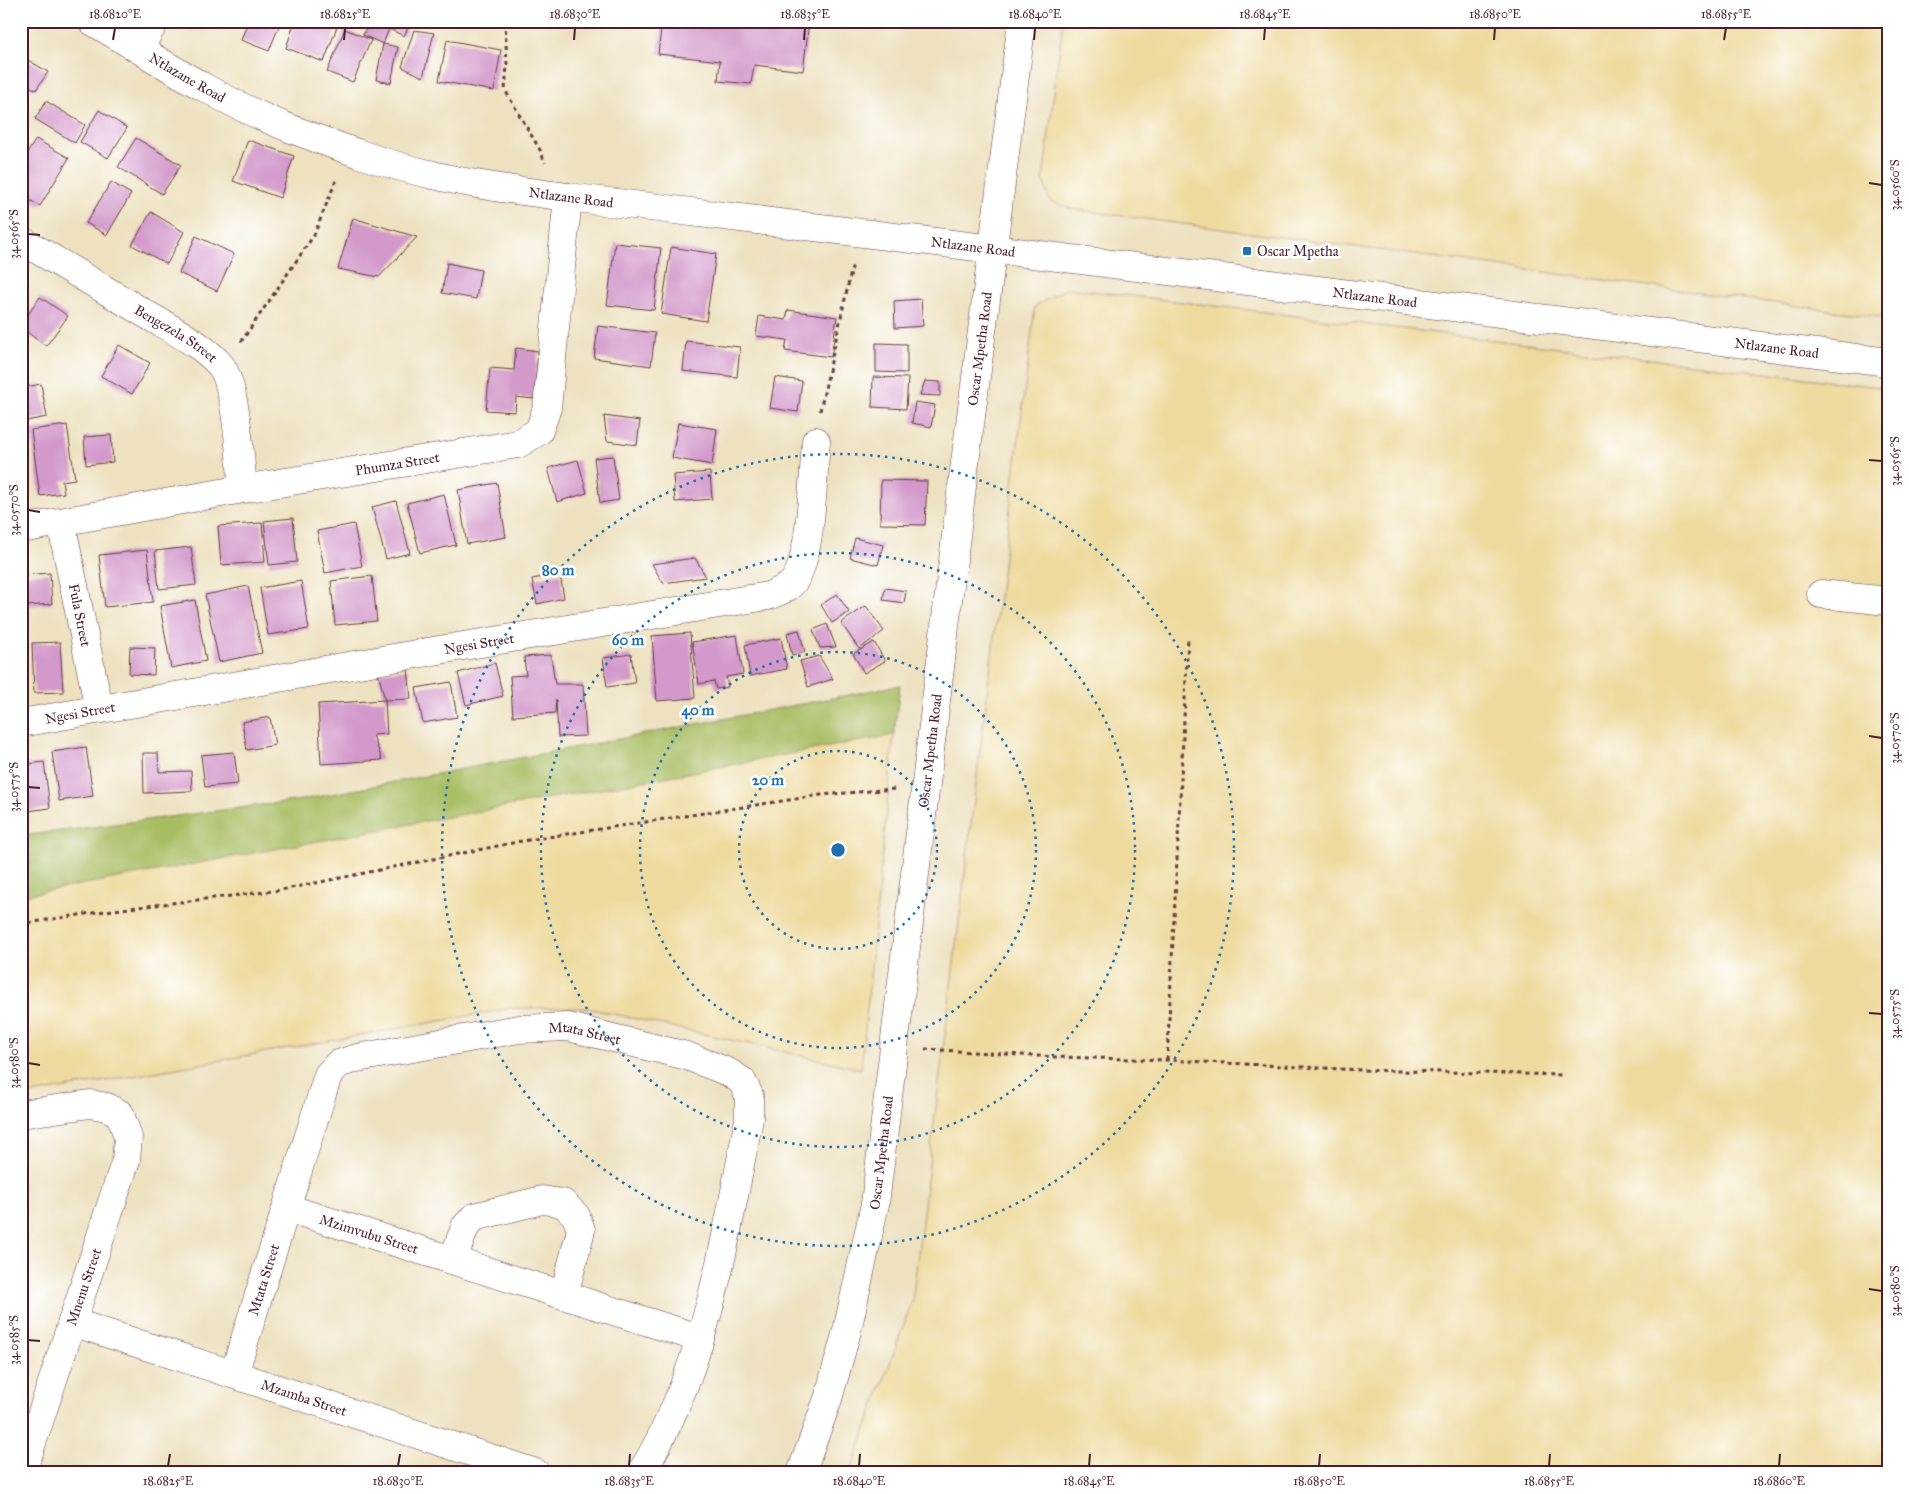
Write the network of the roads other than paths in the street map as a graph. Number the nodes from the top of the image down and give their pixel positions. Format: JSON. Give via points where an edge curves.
{"nodes":[{"id":1,"x":92,"y":21,"type":"edge"},
{"id":2,"x":156,"y":21,"type":"edge"},
{"id":3,"x":1022,"y":21,"type":"edge"},
{"id":4,"x":139,"y":49,"type":"junction"},
{"id":5,"x":568,"y":197,"type":"junction"},
{"id":6,"x":24,"y":248,"type":"edge"},
{"id":7,"x":993,"y":249,"type":"junction"},
{"id":8,"x":1888,"y":362,"type":"edge"},
{"id":9,"x":816,"y":441,"type":"road end"},
{"id":10,"x":243,"y":489,"type":"junction"},
{"id":11,"x":61,"y":522,"type":"junction"},
{"id":12,"x":21,"y":529,"type":"edge"},
{"id":13,"x":1821,"y":594,"type":"dead end"},
{"id":14,"x":1888,"y":601,"type":"edge"},
{"id":15,"x":99,"y":709,"type":"junction"},
{"id":16,"x":21,"y":723,"type":"edge"},
{"id":17,"x":21,"y":1114,"type":"edge"},
{"id":18,"x":287,"y":1208,"type":"junction"},
{"id":19,"x":453,"y":1260,"type":"junction"},
{"id":20,"x":564,"y":1295,"type":"junction"},
{"id":21,"x":72,"y":1322,"type":"junction"},
{"id":22,"x":699,"y":1338,"type":"junction"},
{"id":23,"x":234,"y":1374,"type":"junction"},
{"id":24,"x":28,"y":1432,"type":"edge"},
{"id":25,"x":22,"y":1473,"type":"edge"},
{"id":26,"x":536,"y":1473,"type":"edge"},
{"id":27,"x":641,"y":1473,"type":"edge"},
{"id":28,"x":801,"y":1473,"type":"edge"}],
"edges":[{"from":1,"to":4,"type":"street","name":"Ntlazane Road"},
{"from":2,"to":4,"type":"street"},
{"from":3,"to":7,"type":"street","name":"Oscar Mpetha Road"},
{"from":4,"to":5,"type":"street","name":"Ntlazane Road","via":[[240,106],[288,128],[382,161],[434,175]]},
{"from":5,"to":7,"type":"street","name":"Ntlazane Road"},
{"from":5,"to":10,"type":"street","name":"Phumza Street","via":[[547,408],[539,432],[518,444]]},
{"from":6,"to":10,"type":"street","name":"Bengezela Street","via":[[176,332],[221,366],[234,407]]},
{"from":7,"to":8,"type":"street","name":"Ntlazane Road"},
{"from":7,"to":28,"type":"street","name":"Oscar Mpetha Road","via":[[875,1204],[847,1331],[828,1399]]},
{"from":9,"to":15,"type":"street","name":"Ngesi Street","via":[[804,558],[794,581],[768,596]]},
{"from":10,"to":11,"type":"street","name":"Phumza Street"},
{"from":11,"to":12,"type":"street","name":"Phumza Street"},
{"from":11,"to":15,"type":"street","name":"Fula Street"},
{"from":13,"to":14,"type":"street"},
{"from":15,"to":16,"type":"street","name":"Ngesi Street"},
{"from":17,"to":21,"type":"street","name":"Mnenu Street","via":[[90,1104],[107,1107],[120,1114],[128,1137],[126,1160]]},
{"from":18,"to":19,"type":"street","name":"Mzimvubu Street"},
{"from":18,"to":22,"type":"street","name":"Mtata Street","via":[[328,1075],[338,1064],[519,1029],[568,1027],[687,1056],[728,1072],[742,1081],[749,1095],[748,1119],[715,1290]]},
{"from":18,"to":23,"type":"street","name":"Mtata Street"},
{"from":19,"to":20,"type":"street","name":"Mzimvubu Street"},
{"from":19,"to":20,"type":"street","via":[[465,1227],[474,1217],[542,1200],[563,1203],[576,1216],[581,1230]]},
{"from":20,"to":22,"type":"street","name":"Mzimvubu Street"},
{"from":21,"to":23,"type":"street","name":"Mzamba Street"},
{"from":21,"to":24,"type":"street","name":"Mnenu Street"},
{"from":22,"to":27,"type":"street","name":"Mtata Street","via":[[680,1397],[660,1443]]},
{"from":23,"to":26,"type":"street","name":"Mzamba Street"},
{"from":24,"to":25,"type":"street","name":"Mnenu Street"}]}
